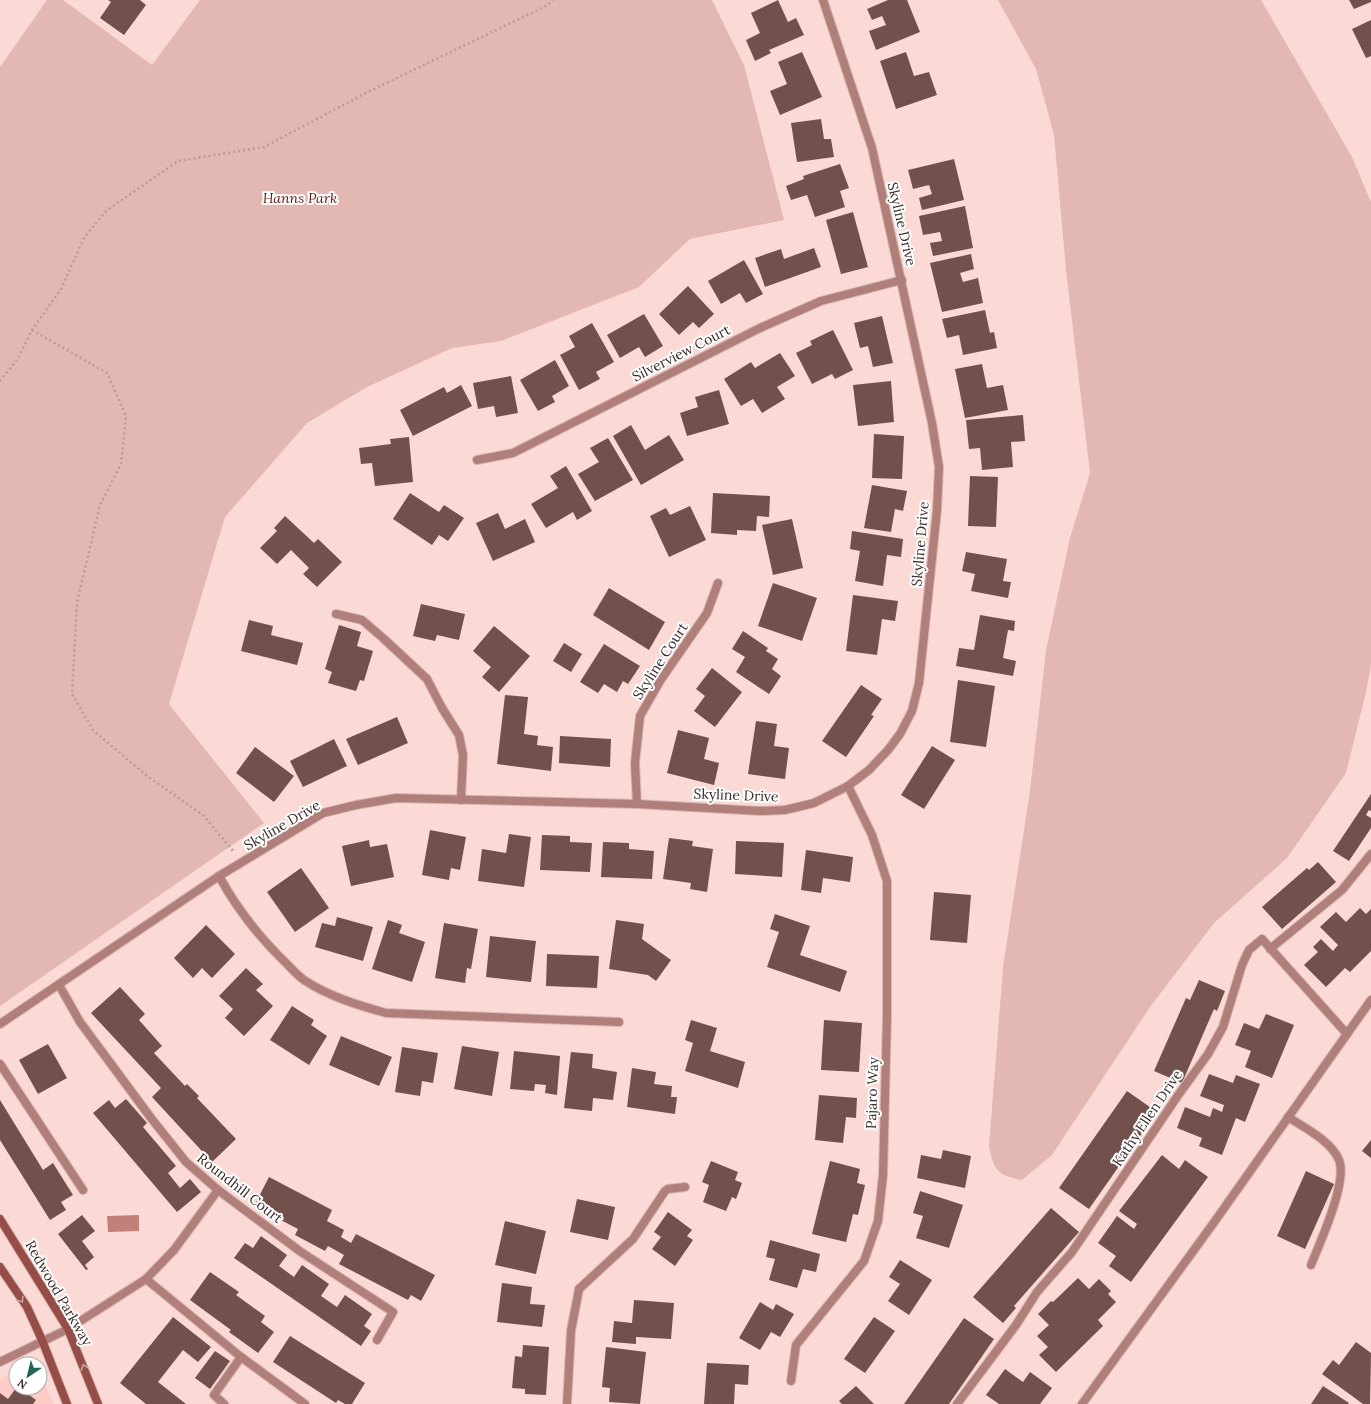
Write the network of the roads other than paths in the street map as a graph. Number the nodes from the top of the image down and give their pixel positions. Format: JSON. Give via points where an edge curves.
{"nodes":[{"id":1,"x":823,"y":0,"type":"edge"},
{"id":2,"x":902,"y":280,"type":"junction"},
{"id":3,"x":476,"y":460,"type":"dead end"},
{"id":4,"x":718,"y":583,"type":"dead end"},
{"id":5,"x":336,"y":614,"type":"dead end"},
{"id":6,"x":848,"y":786,"type":"junction"},
{"id":7,"x":461,"y":800,"type":"junction"},
{"id":8,"x":637,"y":804,"type":"junction"},
{"id":9,"x":1371,"y":854,"type":"edge"},
{"id":10,"x":219,"y":876,"type":"junction"},
{"id":11,"x":1270,"y":949,"type":"junction"},
{"id":12,"x":59,"y":985,"type":"junction"},
{"id":13,"x":1371,"y":1000,"type":"edge"},
{"id":14,"x":620,"y":1022,"type":"dead end"},
{"id":15,"x":0,"y":1024,"type":"edge"},
{"id":16,"x":1347,"y":1034,"type":"junction"},
{"id":17,"x":0,"y":1064,"type":"edge"},
{"id":18,"x":1288,"y":1117,"type":"junction"},
{"id":19,"x":685,"y":1187,"type":"dead end"},
{"id":20,"x":83,"y":1190,"type":"dead end"},
{"id":21,"x":218,"y":1190,"type":"junction"},
{"id":22,"x":0,"y":1219,"type":"edge"},
{"id":23,"x":1311,"y":1265,"type":"dead end"},
{"id":24,"x":0,"y":1267,"type":"edge"},
{"id":25,"x":146,"y":1279,"type":"junction"},
{"id":26,"x":68,"y":1329,"type":"junction"},
{"id":27,"x":42,"y":1340,"type":"junction"},
{"id":28,"x":377,"y":1340,"type":"dead end"},
{"id":29,"x":241,"y":1357,"type":"junction"},
{"id":30,"x":0,"y":1362,"type":"edge"},
{"id":31,"x":791,"y":1382,"type":"dead end"},
{"id":32,"x":67,"y":1404,"type":"edge"},
{"id":33,"x":98,"y":1404,"type":"edge"},
{"id":34,"x":224,"y":1404,"type":"edge"},
{"id":35,"x":305,"y":1404,"type":"edge"},
{"id":36,"x":567,"y":1404,"type":"edge"},
{"id":37,"x":957,"y":1404,"type":"edge"},
{"id":38,"x":1082,"y":1404,"type":"edge"}],
"edges":[{"from":1,"to":2,"type":"street","name":"Skyline Drive","via":[[872,148]]},
{"from":2,"to":3,"type":"street","name":"Silverview Court","via":[[821,301],[739,338],[513,453]]},
{"from":2,"to":6,"type":"street","name":"Skyline Drive","via":[[939,467],[919,683],[912,711],[900,734],[869,770]]},
{"from":4,"to":8,"type":"street","name":"Skyline Court","via":[[707,613],[660,681],[640,716],[635,763]]},
{"from":5,"to":7,"type":"street","via":[[362,620],[427,679],[459,736],[463,755]]},
{"from":6,"to":8,"type":"street","name":"Skyline Drive","via":[[814,803],[785,810],[760,811]]},
{"from":6,"to":31,"type":"street","name":"Pajaro Way","via":[[872,835],[886,881],[887,1017],[883,1175],[878,1221],[864,1261],[796,1345]]},
{"from":7,"to":8,"type":"street","name":"Skyline Drive"},
{"from":7,"to":10,"type":"street","name":"Skyline Drive","via":[[396,798],[323,813]]},
{"from":9,"to":11,"type":"street","via":[[1342,890]]},
{"from":10,"to":12,"type":"street","name":"Skyline Drive"},
{"from":10,"to":14,"type":"street","via":[[244,916],[267,944],[302,979],[360,1006],[386,1012]]},
{"from":11,"to":16,"type":"street"},
{"from":11,"to":37,"type":"street","name":"Kathy Ellen Drive","via":[[1262,940],[1249,950],[1223,1027],[1208,1054],[1072,1252],[1037,1292],[1016,1325]]},
{"from":12,"to":15,"type":"street","name":"Skyline Drive"},
{"from":12,"to":21,"type":"street","name":"Roundhill Court","via":[[80,1022],[151,1118],[186,1162]]},
{"from":13,"to":16,"type":"street"},
{"from":16,"to":18,"type":"street"},
{"from":17,"to":20,"type":"street"},
{"from":18,"to":23,"type":"street","via":[[1326,1144],[1339,1159],[1342,1169],[1331,1217]]},
{"from":18,"to":38,"type":"street"},
{"from":19,"to":36,"type":"street","via":[[665,1191],[633,1239],[579,1289],[571,1331]]},
{"from":21,"to":25,"type":"street","via":[[174,1250]]},
{"from":21,"to":28,"type":"street","name":"Roundhill Court","via":[[301,1252],[393,1312]]},
{"from":22,"to":26,"type":"main road","name":"Redwood Parkway"},
{"from":24,"to":27,"type":"main road","one_way":true,"via":[[27,1307]]},
{"from":25,"to":26,"type":"street"},
{"from":25,"to":29,"type":"street"},
{"from":26,"to":27,"type":"street"},
{"from":33,"to":26,"type":"main road","name":"Redwood Parkway","one_way":true},
{"from":27,"to":30,"type":"street"},
{"from":27,"to":32,"type":"main road"},
{"from":29,"to":34,"type":"street","via":[[214,1395]]},
{"from":29,"to":35,"type":"street"}]}
